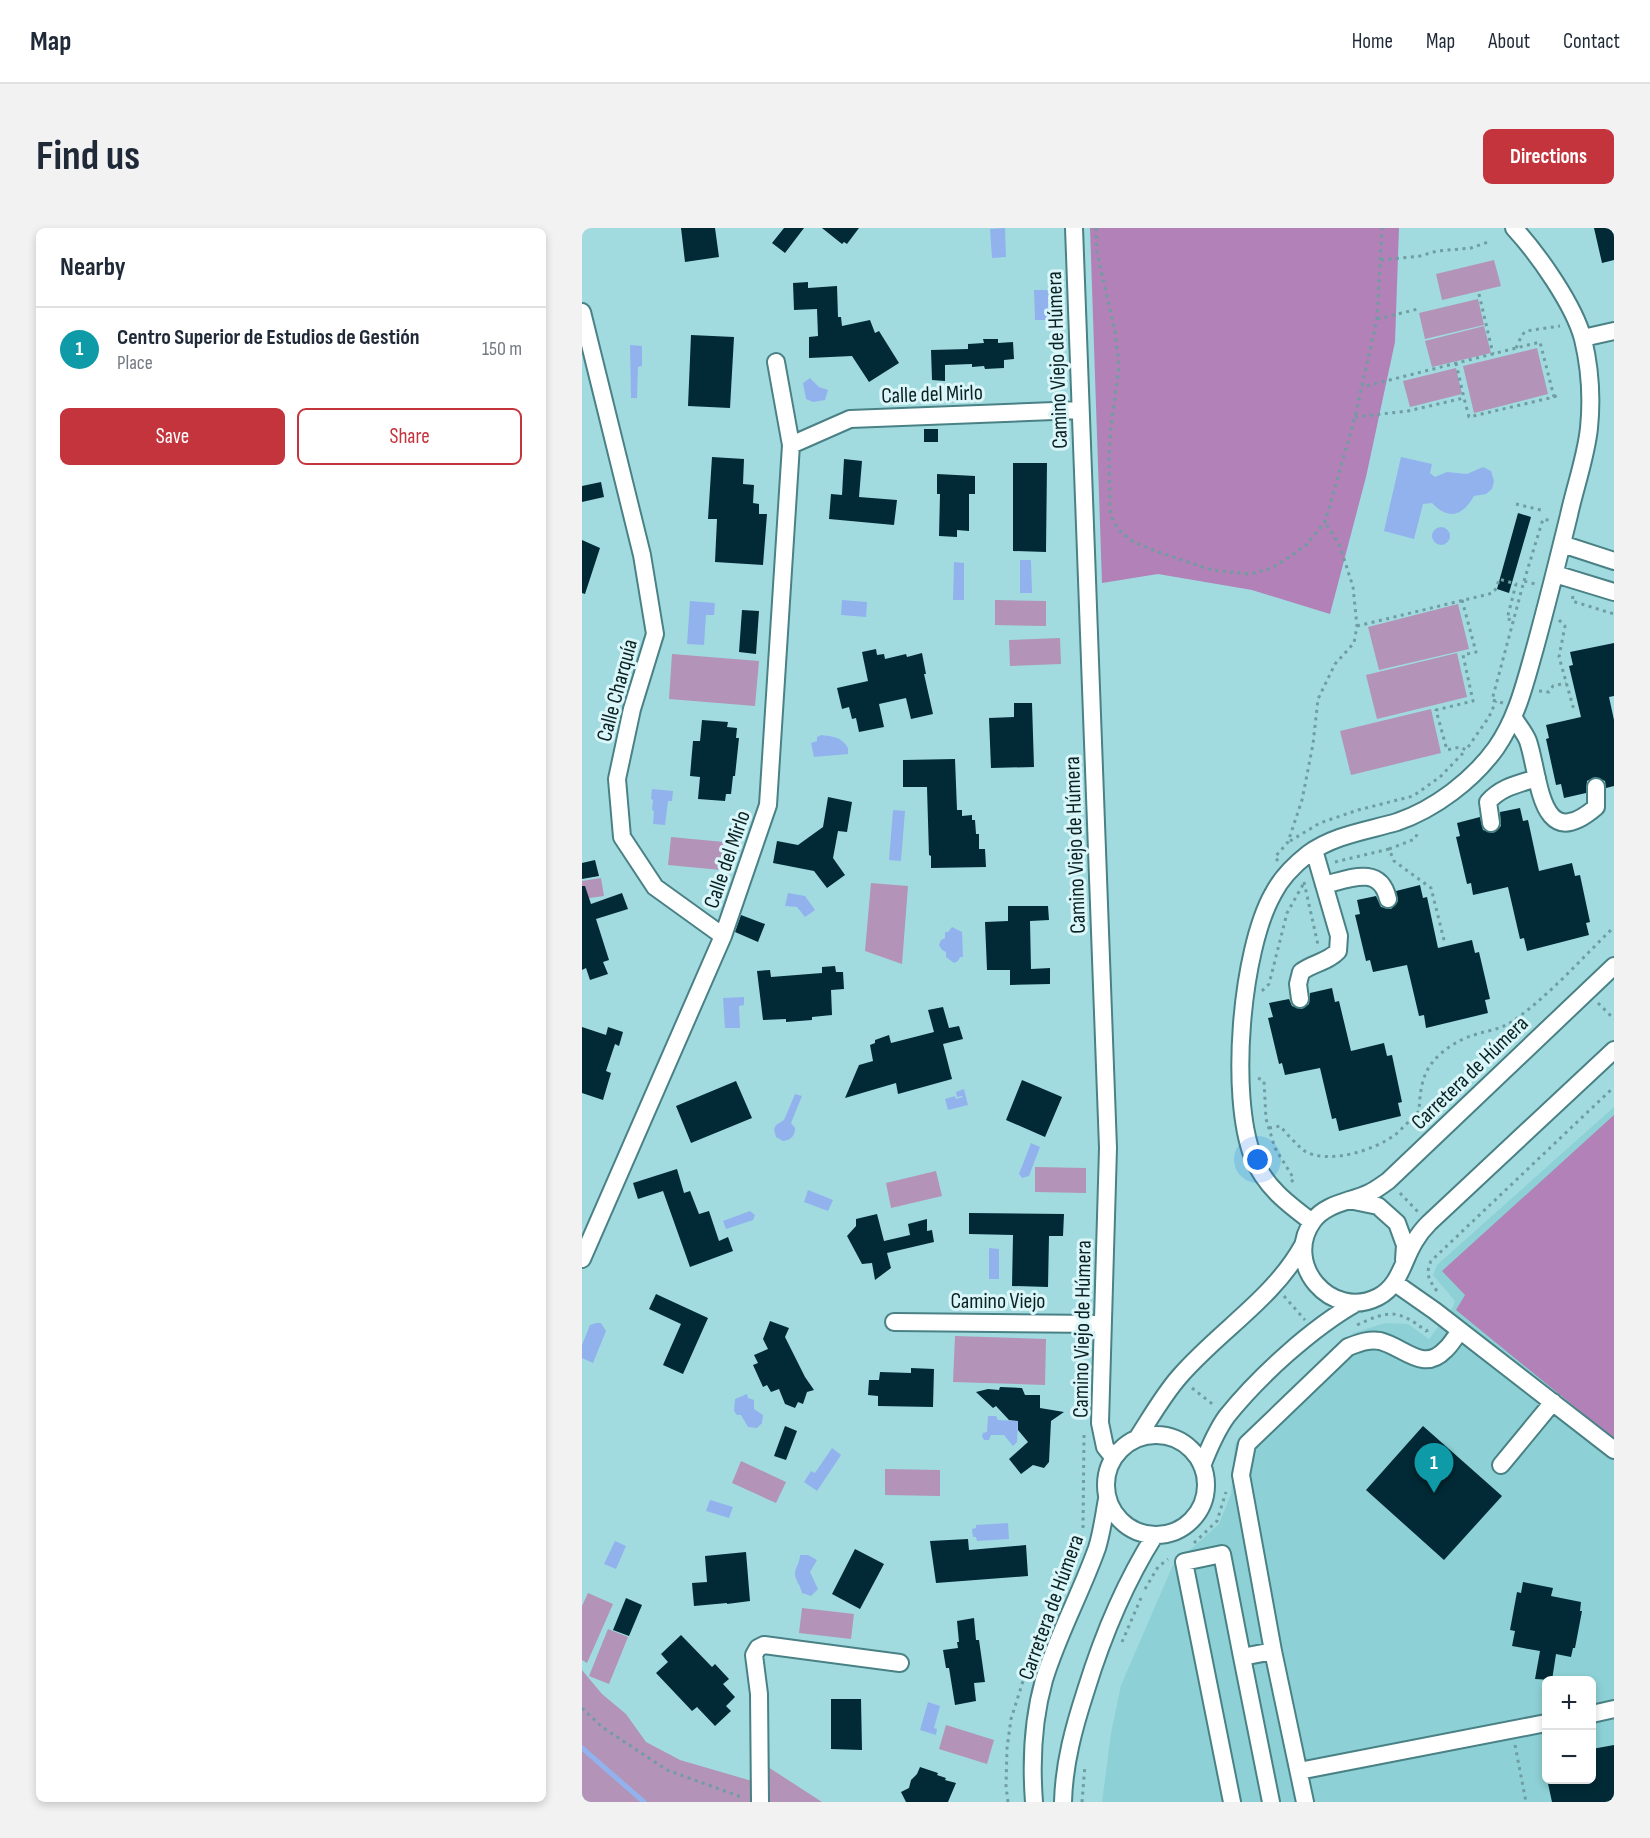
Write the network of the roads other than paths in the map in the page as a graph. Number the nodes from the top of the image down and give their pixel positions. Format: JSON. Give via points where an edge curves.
{"nodes":[{"id":1,"x":1074,"y":228,"type":"edge"},
{"id":2,"x":1514,"y":228,"type":"edge"},
{"id":3,"x":582,"y":312,"type":"edge"},
{"id":4,"x":1614,"y":330,"type":"edge"},
{"id":5,"x":1582,"y":338,"type":"junction"},
{"id":6,"x":776,"y":363,"type":"dead end"},
{"id":7,"x":1080,"y":410,"type":"junction"},
{"id":8,"x":791,"y":444,"type":"junction"},
{"id":9,"x":1562,"y":544,"type":"junction"},
{"id":10,"x":1614,"y":561,"type":"edge"},
{"id":11,"x":1555,"y":574,"type":"junction"},
{"id":12,"x":1614,"y":592,"type":"edge"},
{"id":13,"x":1513,"y":717,"type":"junction"},
{"id":14,"x":1537,"y":778,"type":"junction"},
{"id":15,"x":1596,"y":787,"type":"dead end"},
{"id":16,"x":1491,"y":823,"type":"dead end"},
{"id":17,"x":1314,"y":850,"type":"junction"},
{"id":18,"x":1324,"y":885,"type":"junction"},
{"id":19,"x":1388,"y":899,"type":"dead end"},
{"id":20,"x":723,"y":936,"type":"junction"},
{"id":21,"x":1614,"y":966,"type":"edge"},
{"id":22,"x":1300,"y":999,"type":"dead end"},
{"id":23,"x":1614,"y":1050,"type":"edge"},
{"id":24,"x":1348,"y":1200,"type":"junction"},
{"id":25,"x":1312,"y":1222,"type":"junction"},
{"id":26,"x":1303,"y":1245,"type":"junction"},
{"id":27,"x":582,"y":1259,"type":"edge"},
{"id":28,"x":1404,"y":1264,"type":"junction"},
{"id":29,"x":1395,"y":1283,"type":"junction"},
{"id":30,"x":1356,"y":1303,"type":"junction"},
{"id":31,"x":894,"y":1322,"type":"dead end"},
{"id":32,"x":1102,"y":1324,"type":"junction"},
{"id":33,"x":1460,"y":1331,"type":"junction"},
{"id":34,"x":1553,"y":1402,"type":"junction"},
{"id":35,"x":1138,"y":1437,"type":"junction"},
{"id":36,"x":1614,"y":1450,"type":"edge"},
{"id":37,"x":1113,"y":1457,"type":"junction"},
{"id":38,"x":1501,"y":1465,"type":"dead end"},
{"id":39,"x":1202,"y":1466,"type":"junction"},
{"id":40,"x":1107,"y":1499,"type":"junction"},
{"id":41,"x":1155,"y":1535,"type":"junction"},
{"id":42,"x":1273,"y":1651,"type":"junction"},
{"id":43,"x":1242,"y":1657,"type":"junction"},
{"id":44,"x":900,"y":1663,"type":"dead end"},
{"id":45,"x":1614,"y":1709,"type":"edge"},
{"id":46,"x":1596,"y":1713,"type":"edge"},
{"id":47,"x":1542,"y":1724,"type":"edge"},
{"id":48,"x":1299,"y":1771,"type":"junction"},
{"id":49,"x":753,"y":1800,"type":"edge"},
{"id":50,"x":1034,"y":1802,"type":"edge"},
{"id":51,"x":1063,"y":1802,"type":"edge"},
{"id":52,"x":1232,"y":1802,"type":"edge"},
{"id":53,"x":1271,"y":1802,"type":"edge"},
{"id":54,"x":1305,"y":1802,"type":"edge"}],
"edges":[{"from":1,"to":7,"type":"street","name":"Camino Viejo de Húmera"},
{"from":2,"to":5,"type":"street","via":[[1546,267]]},
{"from":3,"to":20,"type":"street","name":"Calle Charquía","via":[[642,555],[655,634],[616,779],[622,837],[655,886]]},
{"from":4,"to":5,"type":"street"},
{"from":5,"to":9,"type":"street","via":[[1591,387],[1589,430]]},
{"from":6,"to":8,"type":"street","name":"Calle del Mirlo"},
{"from":7,"to":8,"type":"street","name":"Calle del Mirlo","via":[[850,419]]},
{"from":7,"to":32,"type":"street","name":"Camino Viejo de Húmera","via":[[1108,1148]]},
{"from":8,"to":20,"type":"street","name":"Calle del Mirlo","via":[[768,805]]},
{"from":9,"to":10,"type":"street"},
{"from":9,"to":11,"type":"street"},
{"from":11,"to":12,"type":"street"},
{"from":11,"to":13,"type":"street"},
{"from":13,"to":14,"type":"street","via":[[1527,739]]},
{"from":13,"to":17,"type":"street","via":[[1496,748],[1444,798],[1412,816],[1330,840]]},
{"from":14,"to":15,"type":"street","via":[[1546,811],[1556,820],[1584,817],[1596,807]]},
{"from":14,"to":16,"type":"street","via":[[1493,795],[1488,802]]},
{"from":17,"to":18,"type":"street"},
{"from":17,"to":25,"type":"street","via":[[1289,871],[1272,894],[1257,931],[1242,1009],[1241,1086],[1253,1157],[1268,1184]]},
{"from":18,"to":19,"type":"street","via":[[1371,876],[1380,881]]},
{"from":18,"to":22,"type":"street","via":[[1339,936],[1338,951],[1332,958],[1301,972]]},
{"from":20,"to":27,"type":"street","name":"Calle del Mirlo"},
{"from":21,"to":24,"type":"street","name":"Carretera de Húmera","via":[[1388,1181]]},
{"from":23,"to":28,"type":"street","via":[[1429,1223],[1414,1241]]},
{"from":24,"to":25,"type":"street","via":[[1324,1209]]},
{"from":24,"to":28,"type":"street","via":[[1378,1206],[1397,1223],[1405,1245]]},
{"from":25,"to":26,"type":"street"},
{"from":26,"to":30,"type":"street","via":[[1305,1267],[1317,1286],[1335,1299]]},
{"from":26,"to":35,"type":"street","via":[[1291,1267],[1179,1377]]},
{"from":28,"to":29,"type":"street"},
{"from":29,"to":30,"type":"street","via":[[1378,1297]]},
{"from":29,"to":33,"type":"street"},
{"from":30,"to":39,"type":"street","via":[[1334,1316],[1268,1373],[1227,1416]]},
{"from":31,"to":32,"type":"street","name":"Camino Viejo"},
{"from":32,"to":37,"type":"street","name":"Camino Viejo de Húmera","via":[[1100,1423]]},
{"from":33,"to":34,"type":"street"},
{"from":33,"to":42,"type":"street","via":[[1444,1352],[1430,1360],[1415,1359],[1399,1347],[1379,1341],[1348,1347],[1247,1444],[1241,1475]]},
{"from":34,"to":36,"type":"street"},
{"from":34,"to":38,"type":"street"},
{"from":35,"to":37,"type":"street"},
{"from":35,"to":39,"type":"street","via":[[1170,1436],[1189,1447]]},
{"from":37,"to":40,"type":"street","via":[[1106,1476]]},
{"from":39,"to":41,"type":"street","via":[[1206,1483],[1202,1503],[1193,1518],[1179,1529]]},
{"from":40,"to":41,"type":"street","via":[[1128,1527]]},
{"from":40,"to":50,"type":"street","name":"Carretera de Húmera","via":[[1097,1547],[1044,1681],[1032,1760]]},
{"from":41,"to":51,"type":"street","via":[[1136,1565],[1101,1643],[1074,1729],[1063,1780]]},
{"from":42,"to":43,"type":"street"},
{"from":42,"to":48,"type":"street"},
{"from":43,"to":52,"type":"street","via":[[1222,1554],[1184,1562]]},
{"from":43,"to":53,"type":"street"},
{"from":44,"to":49,"type":"street","via":[[764,1645],[758,1648],[754,1655],[759,1694]]},
{"from":45,"to":46,"type":"street"},
{"from":47,"to":48,"type":"street"},
{"from":48,"to":54,"type":"street"}]}
